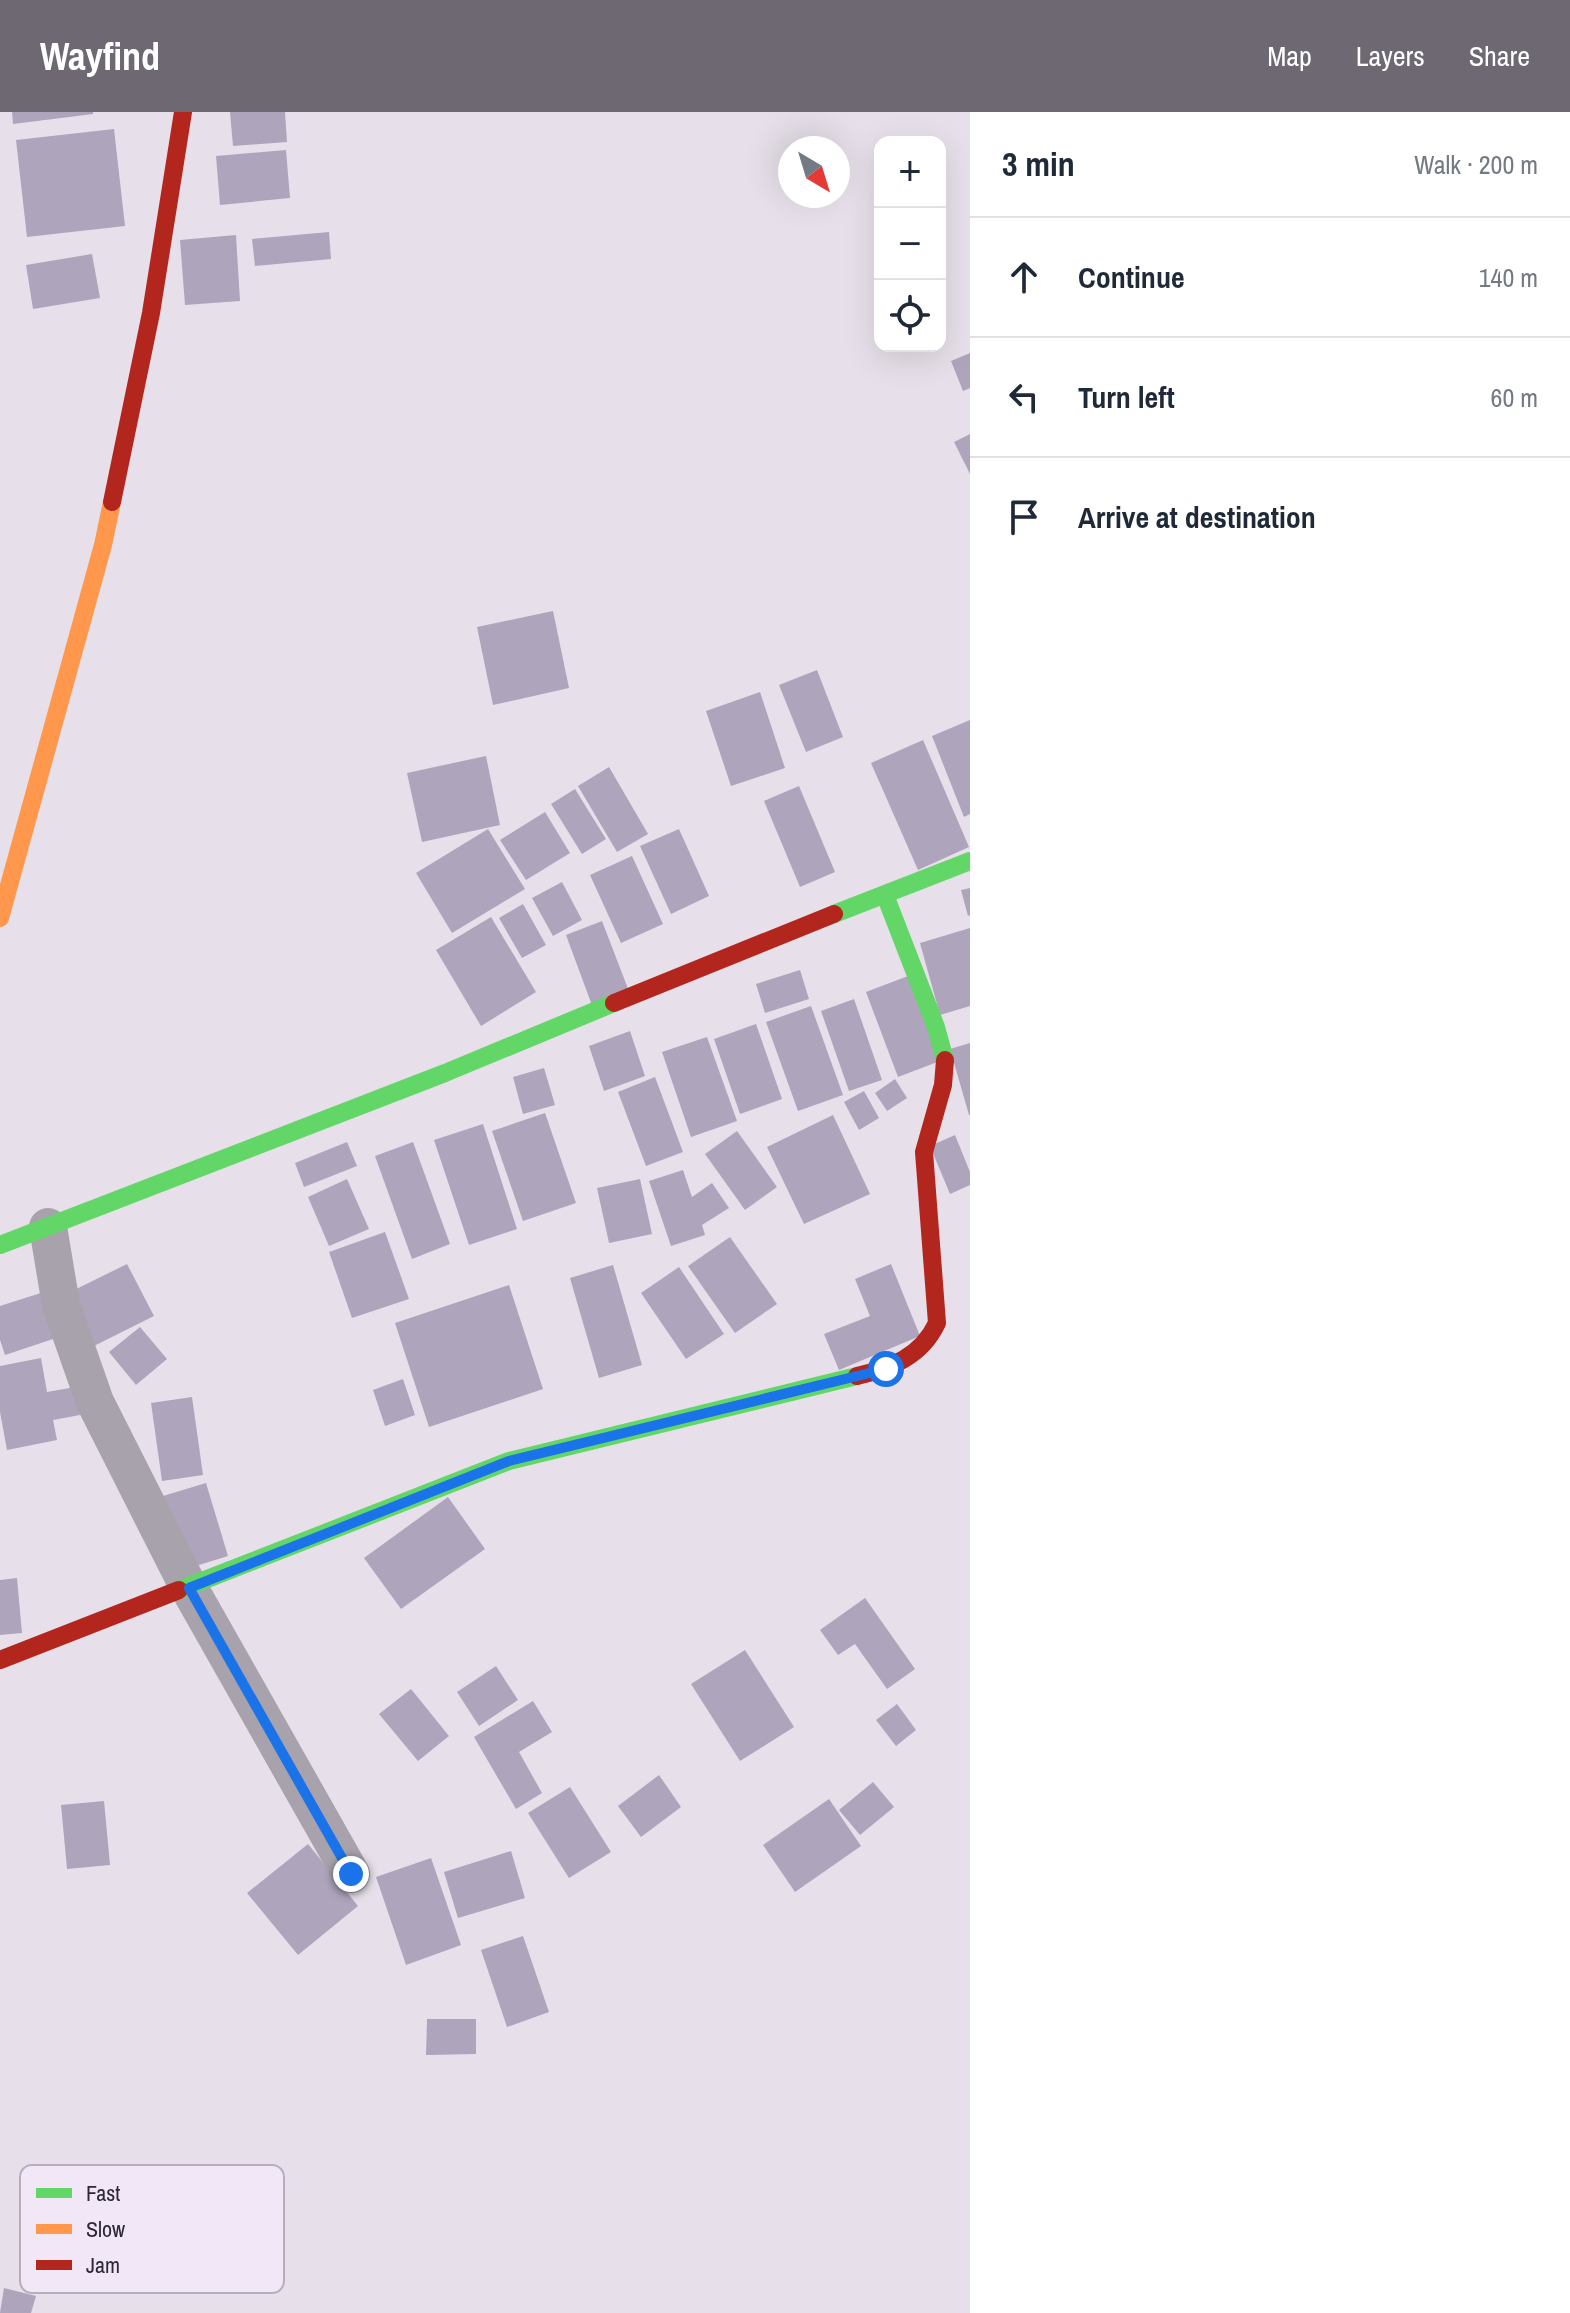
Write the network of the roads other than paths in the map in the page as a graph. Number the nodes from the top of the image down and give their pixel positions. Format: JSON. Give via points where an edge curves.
{"nodes":[{"id":1,"x":183,"y":112,"type":"edge"},
{"id":2,"x":970,"y":861,"type":"edge"},
{"id":3,"x":885,"y":895,"type":"junction"},
{"id":4,"x":0,"y":918,"type":"edge"},
{"id":5,"x":48,"y":1227,"type":"junction"},
{"id":6,"x":0,"y":1245,"type":"edge"},
{"id":7,"x":189,"y":1588,"type":"junction"},
{"id":8,"x":0,"y":1660,"type":"edge"},
{"id":9,"x":351,"y":1874,"type":"dead end"}],
"edges":[{"from":1,"to":4,"type":"street","via":[[151,313],[103,545]]},
{"from":2,"to":3,"type":"street"},
{"from":3,"to":5,"type":"street"},
{"from":3,"to":7,"type":"street","via":[[946,1064],[924,1152],[937,1323],[930,1340],[913,1356],[886,1369],[498,1465]]},
{"from":5,"to":6,"type":"street"},
{"from":5,"to":7,"type":"street","via":[[61,1305],[95,1402]]},
{"from":7,"to":8,"type":"street"},
{"from":7,"to":9,"type":"street"}]}
